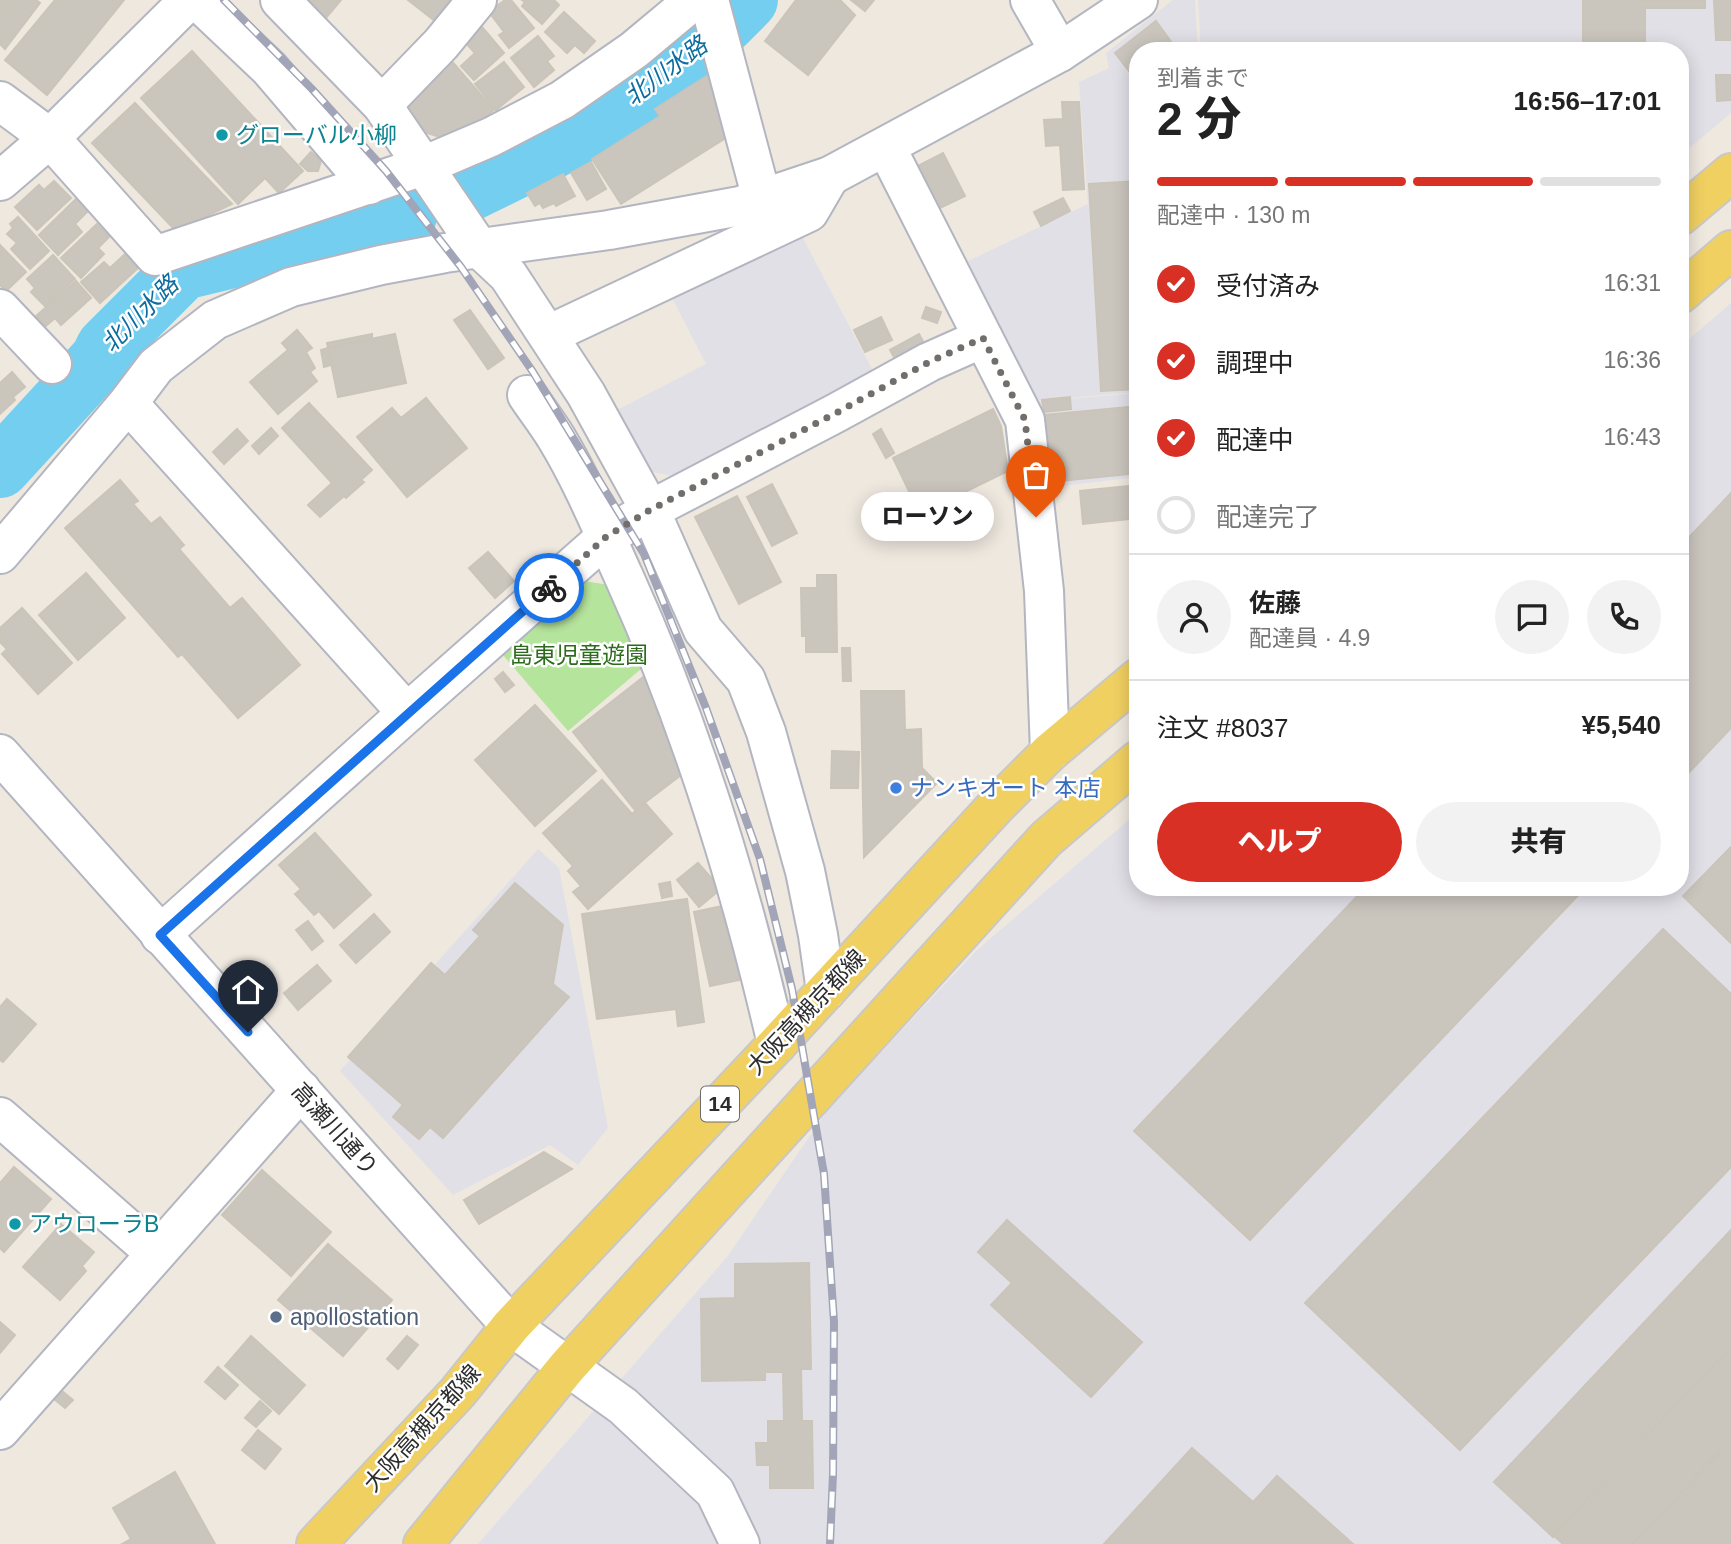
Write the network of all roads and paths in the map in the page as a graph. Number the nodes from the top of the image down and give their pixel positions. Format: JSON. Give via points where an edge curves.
{"nodes":[{"id":1,"x":189,"y":0,"type":"edge"},
{"id":2,"x":197,"y":0,"type":"edge"},
{"id":3,"x":281,"y":0,"type":"edge"},
{"id":4,"x":477,"y":0,"type":"edge"},
{"id":5,"x":1030,"y":0,"type":"edge"},
{"id":6,"x":1138,"y":0,"type":"edge"},
{"id":7,"x":705,"y":3,"type":"edge"},
{"id":8,"x":1060,"y":52,"type":"junction"},
{"id":9,"x":0,"y":101,"type":"edge"},
{"id":10,"x":382,"y":105,"type":"junction"},
{"id":11,"x":50,"y":138,"type":"junction"},
{"id":12,"x":886,"y":147,"type":"junction"},
{"id":13,"x":423,"y":166,"type":"junction"},
{"id":14,"x":1731,"y":173,"type":"edge"},
{"id":15,"x":830,"y":176,"type":"junction"},
{"id":16,"x":0,"y":181,"type":"edge"},
{"id":17,"x":369,"y":185,"type":"junction"},
{"id":18,"x":762,"y":199,"type":"junction"},
{"id":19,"x":1689,"y":208,"type":"edge"},
{"id":20,"x":479,"y":248,"type":"junction"},
{"id":21,"x":1731,"y":250,"type":"edge"},
{"id":22,"x":1689,"y":286,"type":"edge"},
{"id":23,"x":0,"y":309,"type":"edge"},
{"id":24,"x":548,"y":335,"type":"junction"},
{"id":25,"x":983,"y":338,"type":"junction"},
{"id":26,"x":51,"y":364,"type":"dead end"},
{"id":27,"x":527,"y":395,"type":"dead end"},
{"id":28,"x":128,"y":403,"type":"junction"},
{"id":29,"x":650,"y":510,"type":"junction"},
{"id":30,"x":606,"y":537,"type":"junction"},
{"id":31,"x":0,"y":554,"type":"edge"},
{"id":32,"x":1129,"y":686,"type":"edge"},
{"id":33,"x":407,"y":713,"type":"junction"},
{"id":34,"x":1050,"y":752,"type":"junction"},
{"id":35,"x":0,"y":754,"type":"edge"},
{"id":36,"x":1129,"y":768,"type":"edge"},
{"id":37,"x":160,"y":935,"type":"junction"},
{"id":38,"x":825,"y":991,"type":"junction"},
{"id":39,"x":777,"y":1044,"type":"junction"},
{"id":40,"x":301,"y":1090,"type":"junction"},
{"id":41,"x":6,"y":1134,"type":"edge"},
{"id":42,"x":155,"y":1253,"type":"junction"},
{"id":43,"x":511,"y":1326,"type":"junction"},
{"id":44,"x":567,"y":1367,"type":"junction"},
{"id":45,"x":0,"y":1430,"type":"edge"},
{"id":46,"x":317,"y":1544,"type":"edge"},
{"id":47,"x":422,"y":1544,"type":"edge"},
{"id":48,"x":740,"y":1544,"type":"edge"}],
"edges":[{"from":1,"to":11,"type":"street"},
{"from":2,"to":17,"type":"street","via":[[269,68]]},
{"from":3,"to":10,"type":"street"},
{"from":4,"to":10,"type":"street"},
{"from":5,"to":8,"type":"street"},
{"from":6,"to":8,"type":"street"},
{"from":7,"to":13,"type":"street","via":[[562,100]]},
{"from":7,"to":18,"type":"street","via":[[722,46]]},
{"from":8,"to":12,"type":"street"},
{"from":9,"to":11,"type":"street"},
{"from":10,"to":13,"type":"street"},
{"from":11,"to":16,"type":"street"},
{"from":11,"to":17,"type":"street","via":[[155,256]]},
{"from":12,"to":15,"type":"street"},
{"from":12,"to":25,"type":"street"},
{"from":13,"to":17,"type":"street"},
{"from":13,"to":20,"type":"street"},
{"from":14,"to":19,"type":"main road"},
{"from":15,"to":18,"type":"street"},
{"from":15,"to":24,"type":"street","via":[[809,212]]},
{"from":18,"to":20,"type":"street","via":[[609,230]]},
{"from":20,"to":24,"type":"street","via":[[508,275]]},
{"from":20,"to":28,"type":"street","via":[[381,264],[291,287],[215,320],[156,366]]},
{"from":21,"to":22,"type":"main road"},
{"from":23,"to":26,"type":"street"},
{"from":24,"to":29,"type":"street"},
{"from":25,"to":29,"type":"street"},
{"from":25,"to":34,"type":"street","via":[[1025,420],[1044,591]]},
{"from":27,"to":30,"type":"street","via":[[557,440]]},
{"from":28,"to":31,"type":"street"},
{"from":28,"to":33,"type":"street"},
{"from":29,"to":30,"type":"street"},
{"from":29,"to":38,"type":"street","via":[[703,630],[746,680],[766,732],[805,871]]},
{"from":30,"to":33,"type":"street"},
{"from":30,"to":39,"type":"street","via":[[667,678],[706,786],[754,945]]},
{"from":32,"to":34,"type":"main road","name":"大阪高槻京都線","number":"14"},
{"from":33,"to":37,"type":"street"},
{"from":34,"to":38,"type":"main road","name":"大阪高槻京都線","number":"14"},
{"from":35,"to":37,"type":"street","name":"高瀬川通り"},
{"from":36,"to":44,"type":"main road","via":[[1046,839]]},
{"from":37,"to":40,"type":"street","name":"高瀬川通り"},
{"from":38,"to":39,"type":"main road","name":"大阪高槻京都線","number":"14"},
{"from":39,"to":43,"type":"main road","name":"大阪高槻京都線","number":"14"},
{"from":40,"to":42,"type":"street"},
{"from":40,"to":43,"type":"street","name":"高瀬川通り"},
{"from":41,"to":42,"type":"street"},
{"from":42,"to":45,"type":"street"},
{"from":43,"to":44,"type":"street","name":"高瀬川通り"},
{"from":43,"to":46,"type":"main road","name":"大阪高槻京都線","number":"14","via":[[458,1392]]},
{"from":44,"to":47,"type":"main road"},
{"from":44,"to":48,"type":"street","name":"高瀬川通り","via":[[623,1406],[715,1492]]}]}
